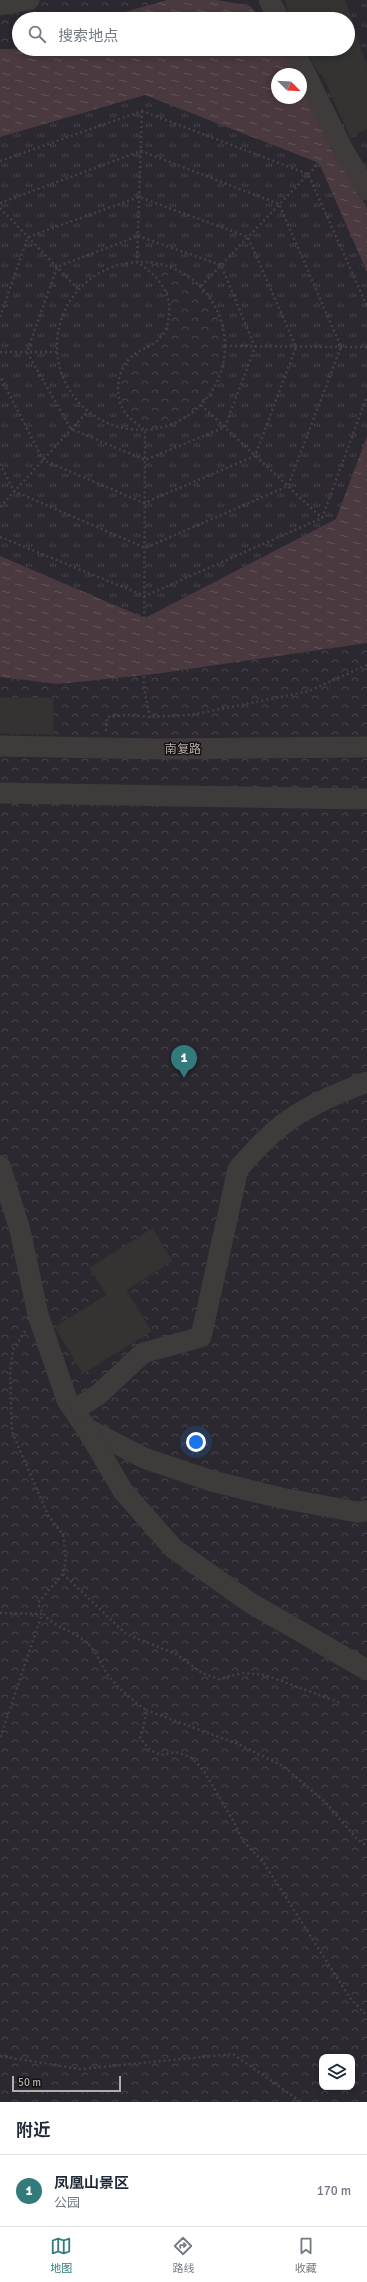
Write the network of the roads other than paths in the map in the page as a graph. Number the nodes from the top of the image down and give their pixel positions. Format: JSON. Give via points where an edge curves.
{"nodes":[{"id":1,"x":29,"y":0,"type":"edge"},
{"id":2,"x":269,"y":0,"type":"edge"},
{"id":3,"x":0,"y":6,"type":"edge"},
{"id":4,"x":275,"y":12,"type":"edge"},
{"id":5,"x":296,"y":56,"type":"edge"},
{"id":6,"x":367,"y":190,"type":"edge"},
{"id":7,"x":0,"y":746,"type":"edge"},
{"id":8,"x":367,"y":747,"type":"edge"},
{"id":9,"x":0,"y":794,"type":"edge"},
{"id":10,"x":367,"y":799,"type":"edge"},
{"id":11,"x":367,"y":1082,"type":"edge"},
{"id":12,"x":0,"y":1166,"type":"edge"},
{"id":13,"x":74,"y":1410,"type":"junction"},
{"id":14,"x":86,"y":1428,"type":"junction"},
{"id":15,"x":367,"y":1511,"type":"edge"},
{"id":16,"x":367,"y":1670,"type":"edge"}],
"edges":[{"from":1,"to":3,"type":"street"},
{"from":2,"to":4,"type":"street"},
{"from":5,"to":6,"type":"street","via":[[342,148]]},
{"from":7,"to":8,"type":"street","name":"南复路"},
{"from":9,"to":10,"type":"street"},
{"from":11,"to":13,"type":"street","via":[[336,1094],[289,1120],[238,1169],[201,1337],[143,1353],[98,1395]]},
{"from":12,"to":13,"type":"street","via":[[20,1230],[38,1315],[67,1400]]},
{"from":13,"to":14,"type":"street"},
{"from":14,"to":15,"type":"street","via":[[144,1458],[212,1481],[281,1498],[357,1512]]},
{"from":14,"to":16,"type":"street","via":[[123,1491],[173,1548],[249,1602]]}]}
